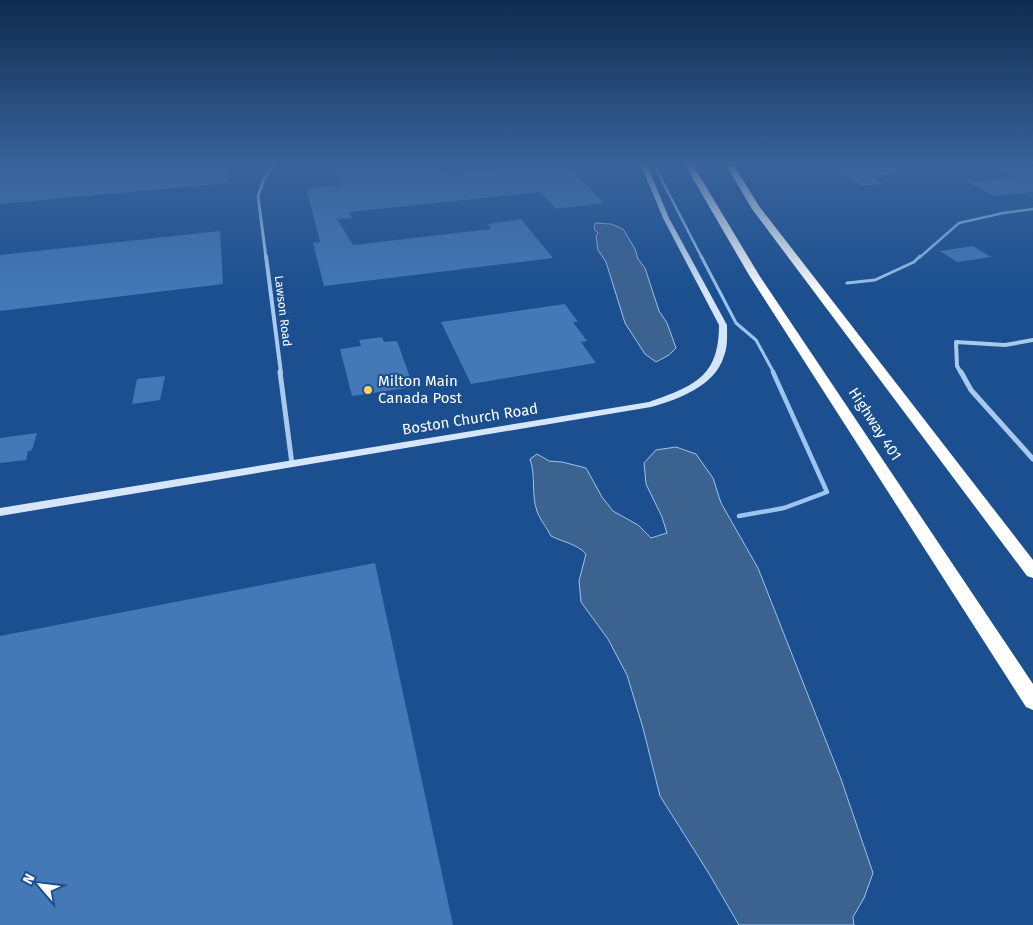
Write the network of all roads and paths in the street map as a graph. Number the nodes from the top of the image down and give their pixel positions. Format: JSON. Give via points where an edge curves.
{"nodes":[{"id":1,"x":260,"y":208,"type":"edge"},
{"id":2,"x":662,"y":208,"type":"edge"},
{"id":3,"x":715,"y":208,"type":"edge"},
{"id":4,"x":756,"y":208,"type":"edge"},
{"id":5,"x":1033,"y":340,"type":"edge"},
{"id":6,"x":1033,"y":459,"type":"edge"},
{"id":7,"x":292,"y":464,"type":"junction"},
{"id":8,"x":0,"y":512,"type":"edge"},
{"id":9,"x":1033,"y":572,"type":"edge"},
{"id":10,"x":1033,"y":702,"type":"edge"}],
"edges":[{"from":1,"to":7,"type":"street","name":"Lawson Road"},
{"from":2,"to":7,"type":"street","name":"Boston Church Road","via":[[723,325],[725,342],[722,356],[703,381],[651,404]]},
{"from":3,"to":10,"type":"highway","name":"Highway 401","via":[[754,275]]},
{"from":4,"to":9,"type":"highway"},
{"from":5,"to":6,"type":"street","via":[[1005,345],[956,342],[957,366],[971,390]]},
{"from":7,"to":8,"type":"street","name":"Boston Church Road"}]}
